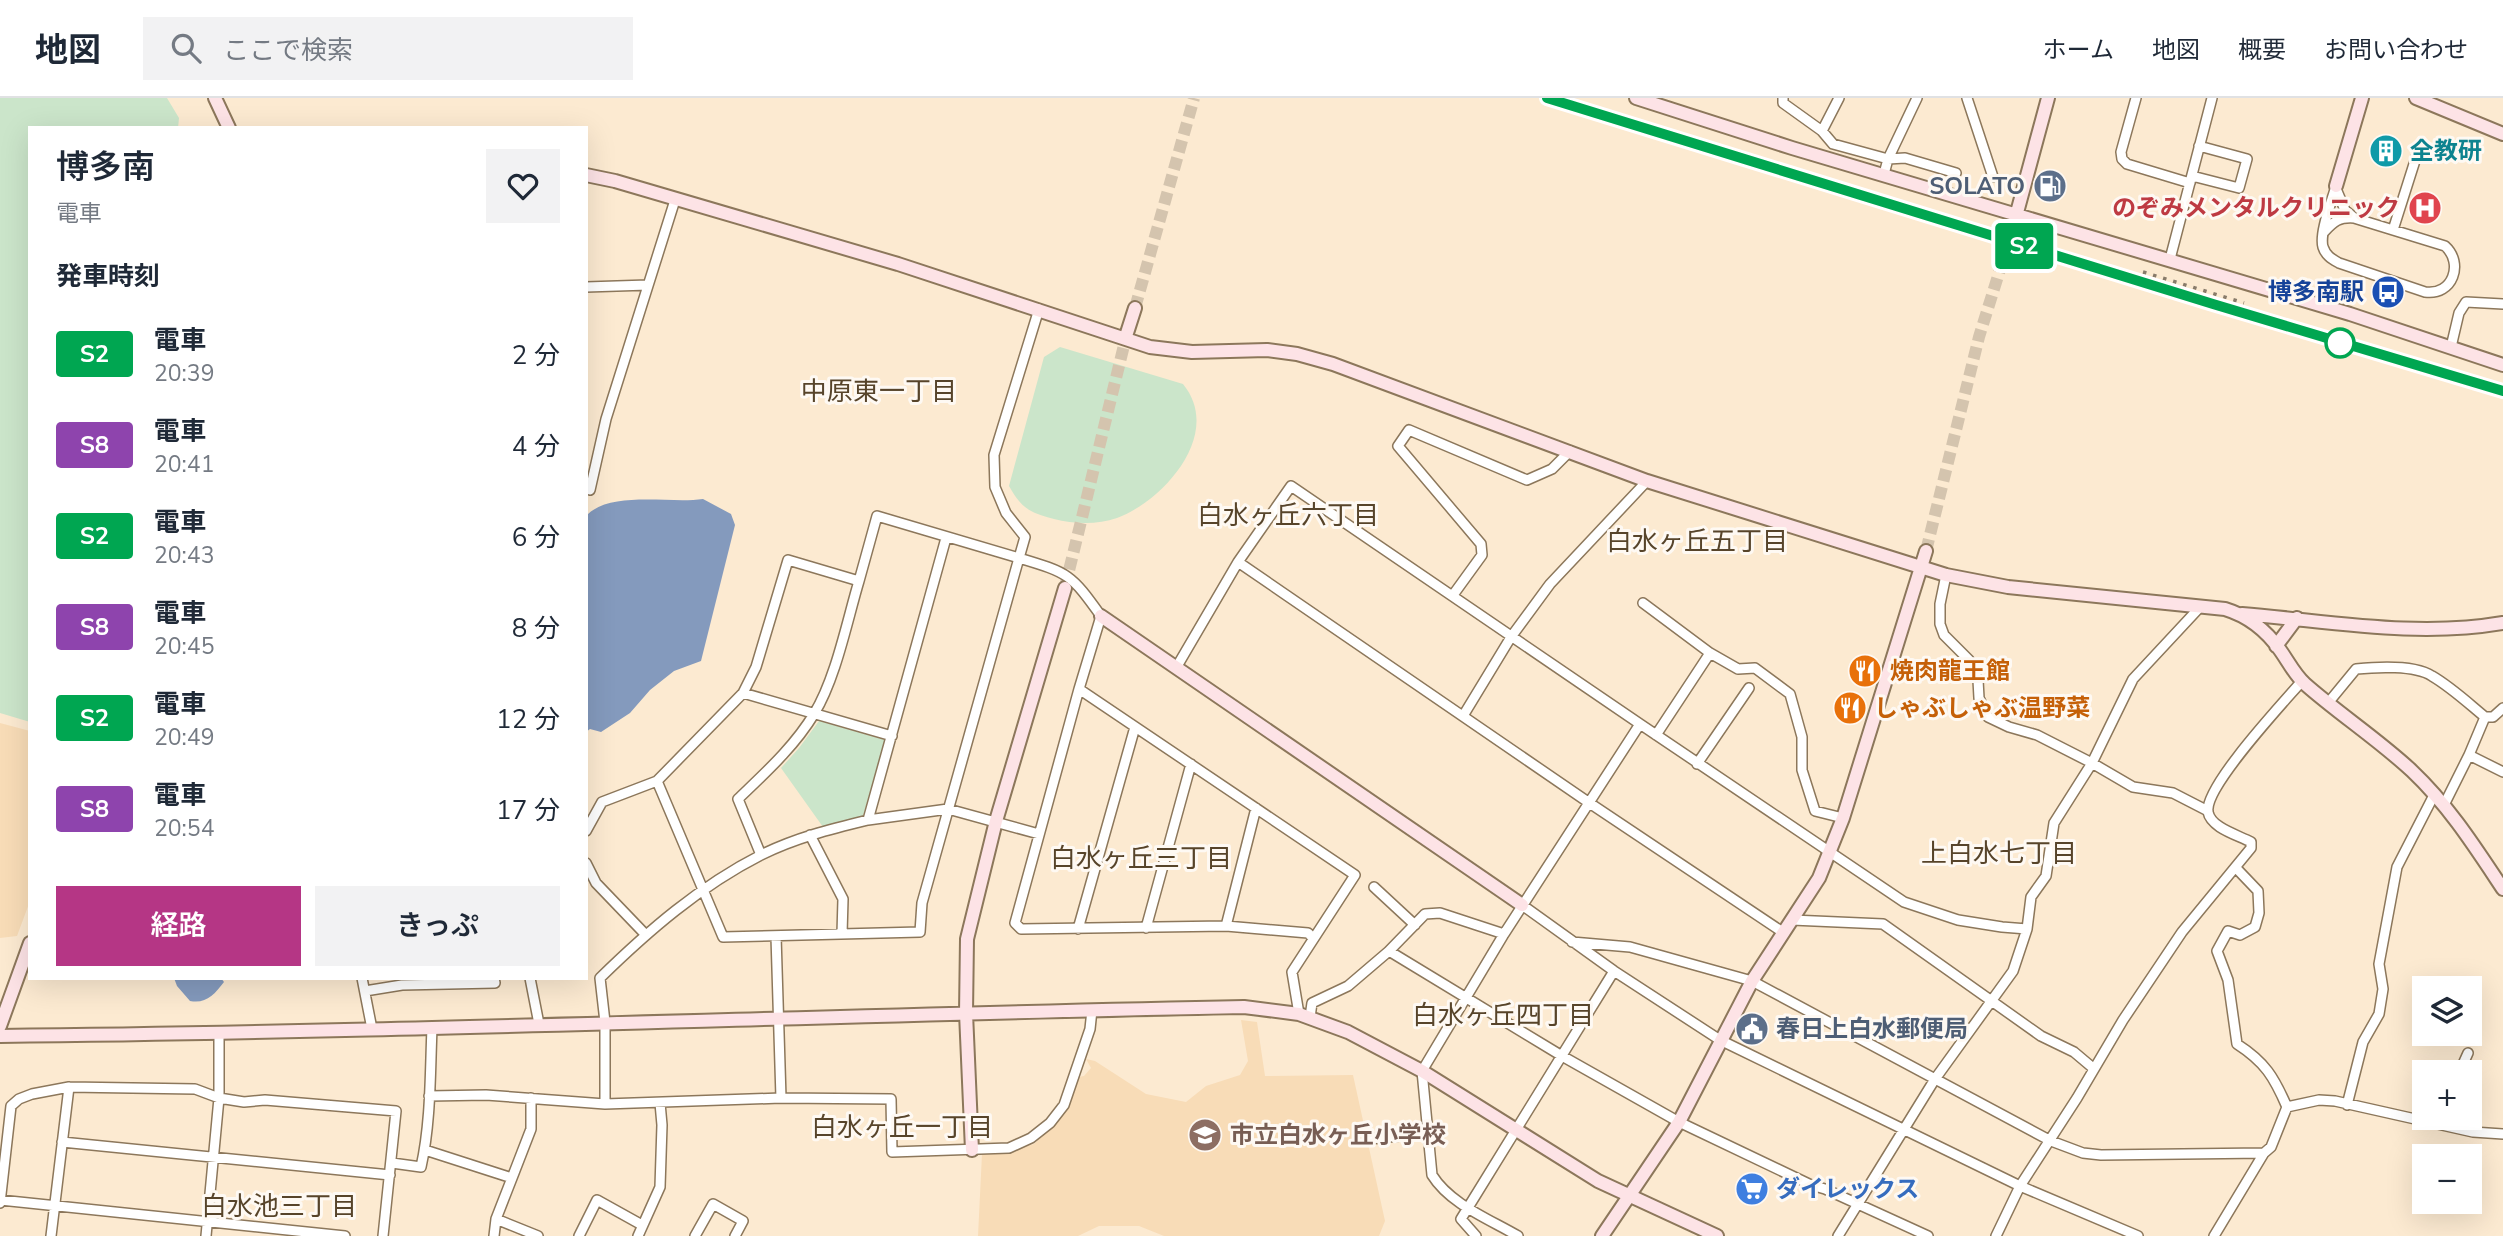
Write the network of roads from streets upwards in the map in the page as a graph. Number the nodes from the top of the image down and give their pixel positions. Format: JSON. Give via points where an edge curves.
{"nodes":[{"id":1,"x":215,"y":98,"type":"edge"},
{"id":2,"x":1636,"y":98,"type":"edge"},
{"id":3,"x":1783,"y":98,"type":"edge"},
{"id":4,"x":1839,"y":98,"type":"edge"},
{"id":5,"x":1917,"y":98,"type":"edge"},
{"id":6,"x":1968,"y":98,"type":"edge"},
{"id":7,"x":2048,"y":98,"type":"edge"},
{"id":8,"x":2136,"y":98,"type":"edge"},
{"id":9,"x":2212,"y":98,"type":"edge"},
{"id":10,"x":2362,"y":98,"type":"edge"},
{"id":11,"x":2416,"y":98,"type":"edge"},
{"id":12,"x":2437,"y":102,"type":"edge"},
{"id":13,"x":228,"y":126,"type":"edge"},
{"id":14,"x":1822,"y":131,"type":"junction"},
{"id":15,"x":2503,"y":134,"type":"edge"},
{"id":16,"x":2420,"y":145,"type":"dead end"},
{"id":17,"x":2199,"y":146,"type":"junction"},
{"id":18,"x":1888,"y":159,"type":"junction"},
{"id":19,"x":1955,"y":173,"type":"dead end"},
{"id":20,"x":1884,"y":174,"type":"junction"},
{"id":21,"x":588,"y":175,"type":"edge"},
{"id":22,"x":1993,"y":177,"type":"dead end"},
{"id":23,"x":2191,"y":179,"type":"junction"},
{"id":24,"x":2336,"y":186,"type":"junction"},
{"id":25,"x":676,"y":200,"type":"junction"},
{"id":26,"x":2017,"y":216,"type":"junction"},
{"id":27,"x":2354,"y":218,"type":"junction"},
{"id":28,"x":2393,"y":230,"type":"junction"},
{"id":29,"x":2012,"y":231,"type":"tunnel mouth"},
{"id":30,"x":2324,"y":232,"type":"junction"},
{"id":31,"x":2170,"y":259,"type":"junction"},
{"id":32,"x":648,"y":285,"type":"junction"},
{"id":33,"x":588,"y":288,"type":"edge"},
{"id":34,"x":2503,"y":304,"type":"edge"},
{"id":35,"x":1135,"y":307,"type":"tunnel mouth"},
{"id":36,"x":1039,"y":309,"type":"junction"},
{"id":37,"x":1127,"y":333,"type":"tunnel mouth"},
{"id":38,"x":2451,"y":347,"type":"junction"},
{"id":39,"x":2503,"y":366,"type":"edge"},
{"id":40,"x":1570,"y":451,"type":"junction"},
{"id":41,"x":1647,"y":481,"type":"junction"},
{"id":42,"x":588,"y":487,"type":"edge"},
{"id":43,"x":946,"y":538,"type":"junction"},
{"id":44,"x":1926,"y":551,"type":"tunnel mouth"},
{"id":45,"x":1019,"y":558,"type":"junction"},
{"id":46,"x":1238,"y":562,"type":"junction"},
{"id":47,"x":1920,"y":568,"type":"junction"},
{"id":48,"x":1946,"y":575,"type":"junction"},
{"id":49,"x":859,"y":580,"type":"junction"},
{"id":50,"x":1065,"y":588,"type":"tunnel mouth"},
{"id":51,"x":1453,"y":596,"type":"junction"},
{"id":52,"x":1643,"y":603,"type":"dead end"},
{"id":53,"x":2201,"y":607,"type":"junction"},
{"id":54,"x":2240,"y":614,"type":"junction"},
{"id":55,"x":1101,"y":616,"type":"junction"},
{"id":56,"x":2297,"y":618,"type":"junction"},
{"id":57,"x":2503,"y":623,"type":"edge"},
{"id":58,"x":1511,"y":637,"type":"junction"},
{"id":59,"x":2276,"y":646,"type":"junction"},
{"id":60,"x":1710,"y":653,"type":"junction"},
{"id":61,"x":1176,"y":668,"type":"junction"},
{"id":62,"x":2302,"y":681,"type":"junction"},
{"id":63,"x":1749,"y":688,"type":"dead end"},
{"id":64,"x":1079,"y":689,"type":"junction"},
{"id":65,"x":743,"y":693,"type":"junction"},
{"id":66,"x":2328,"y":703,"type":"junction"},
{"id":67,"x":2503,"y":708,"type":"edge"},
{"id":68,"x":814,"y":714,"type":"junction"},
{"id":69,"x":1463,"y":716,"type":"junction"},
{"id":70,"x":2484,"y":717,"type":"junction"},
{"id":71,"x":1640,"y":724,"type":"junction"},
{"id":72,"x":1135,"y":727,"type":"junction"},
{"id":73,"x":892,"y":736,"type":"junction"},
{"id":74,"x":1656,"y":736,"type":"junction"},
{"id":75,"x":2469,"y":755,"type":"junction"},
{"id":76,"x":2092,"y":762,"type":"junction"},
{"id":77,"x":1191,"y":764,"type":"junction"},
{"id":78,"x":1697,"y":764,"type":"junction"},
{"id":79,"x":2503,"y":772,"type":"edge"},
{"id":80,"x":657,"y":780,"type":"junction"},
{"id":81,"x":2434,"y":795,"type":"junction"},
{"id":82,"x":1588,"y":803,"type":"junction"},
{"id":83,"x":2444,"y":805,"type":"junction"},
{"id":84,"x":1256,"y":808,"type":"junction"},
{"id":85,"x":948,"y":809,"type":"junction"},
{"id":86,"x":2208,"y":811,"type":"junction"},
{"id":87,"x":1843,"y":818,"type":"junction"},
{"id":88,"x":868,"y":820,"type":"junction"},
{"id":89,"x":996,"y":821,"type":"junction"},
{"id":90,"x":588,"y":827,"type":"edge"},
{"id":91,"x":1040,"y":834,"type":"junction"},
{"id":92,"x":810,"y":835,"type":"junction"},
{"id":93,"x":1831,"y":852,"type":"junction"},
{"id":94,"x":761,"y":855,"type":"junction"},
{"id":95,"x":588,"y":867,"type":"edge"},
{"id":96,"x":2236,"y":868,"type":"junction"},
{"id":97,"x":1374,"y":887,"type":"dead end"},
{"id":98,"x":2503,"y":889,"type":"edge"},
{"id":99,"x":704,"y":890,"type":"junction"},
{"id":100,"x":1522,"y":905,"type":"junction"},
{"id":101,"x":1792,"y":920,"type":"junction"},
{"id":102,"x":1415,"y":925,"type":"junction"},
{"id":103,"x":1226,"y":926,"type":"junction"},
{"id":104,"x":1146,"y":928,"type":"junction"},
{"id":105,"x":1078,"y":929,"type":"junction"},
{"id":106,"x":2027,"y":929,"type":"junction"},
{"id":107,"x":1784,"y":933,"type":"junction"},
{"id":108,"x":645,"y":934,"type":"junction"},
{"id":109,"x":842,"y":934,"type":"junction"},
{"id":110,"x":1504,"y":934,"type":"junction"},
{"id":111,"x":776,"y":936,"type":"junction"},
{"id":112,"x":1313,"y":938,"type":"junction"},
{"id":113,"x":1572,"y":942,"type":"junction"},
{"id":114,"x":28,"y":949,"type":"edge"},
{"id":115,"x":1389,"y":951,"type":"junction"},
{"id":116,"x":1614,"y":971,"type":"junction"},
{"id":117,"x":362,"y":980,"type":"edge"},
{"id":118,"x":494,"y":980,"type":"edge"},
{"id":119,"x":530,"y":980,"type":"edge"},
{"id":120,"x":1752,"y":981,"type":"junction"},
{"id":121,"x":365,"y":991,"type":"junction"},
{"id":122,"x":1465,"y":998,"type":"junction"},
{"id":123,"x":1993,"y":1002,"type":"junction"},
{"id":124,"x":1092,"y":1010,"type":"junction"},
{"id":125,"x":966,"y":1013,"type":"junction"},
{"id":126,"x":1304,"y":1016,"type":"junction"},
{"id":127,"x":779,"y":1018,"type":"junction"},
{"id":128,"x":605,"y":1022,"type":"junction"},
{"id":129,"x":539,"y":1024,"type":"junction"},
{"id":130,"x":0,"y":1026,"type":"edge"},
{"id":131,"x":432,"y":1028,"type":"junction"},
{"id":132,"x":372,"y":1029,"type":"junction"},
{"id":133,"x":219,"y":1031,"type":"junction"},
{"id":134,"x":0,"y":1036,"type":"edge"},
{"id":135,"x":1720,"y":1040,"type":"junction"},
{"id":136,"x":2468,"y":1053,"type":"dead end"},
{"id":137,"x":1562,"y":1056,"type":"junction"},
{"id":138,"x":2465,"y":1060,"type":"edge"},
{"id":139,"x":2093,"y":1068,"type":"junction"},
{"id":140,"x":1422,"y":1071,"type":"junction"},
{"id":141,"x":1935,"y":1079,"type":"junction"},
{"id":142,"x":68,"y":1087,"type":"junction"},
{"id":143,"x":429,"y":1096,"type":"junction"},
{"id":144,"x":219,"y":1098,"type":"junction"},
{"id":145,"x":531,"y":1098,"type":"junction"},
{"id":146,"x":781,"y":1098,"type":"junction"},
{"id":147,"x":660,"y":1103,"type":"junction"},
{"id":148,"x":605,"y":1104,"type":"junction"},
{"id":149,"x":2347,"y":1105,"type":"junction"},
{"id":150,"x":2287,"y":1107,"type":"junction"},
{"id":151,"x":2412,"y":1117,"type":"edge"},
{"id":152,"x":1679,"y":1122,"type":"junction"},
{"id":153,"x":1517,"y":1129,"type":"junction"},
{"id":154,"x":1901,"y":1130,"type":"junction"},
{"id":155,"x":2466,"y":1130,"type":"edge"},
{"id":156,"x":1428,"y":1133,"type":"junction"},
{"id":157,"x":2503,"y":1134,"type":"edge"},
{"id":158,"x":1370,"y":1139,"type":"dead end"},
{"id":159,"x":2050,"y":1140,"type":"junction"},
{"id":160,"x":62,"y":1142,"type":"junction"},
{"id":161,"x":425,"y":1150,"type":"junction"},
{"id":162,"x":972,"y":1150,"type":"junction"},
{"id":163,"x":2264,"y":1153,"type":"junction"},
{"id":164,"x":214,"y":1158,"type":"junction"},
{"id":165,"x":392,"y":1163,"type":"junction"},
{"id":166,"x":390,"y":1175,"type":"junction"},
{"id":167,"x":512,"y":1178,"type":"junction"},
{"id":168,"x":2020,"y":1186,"type":"junction"},
{"id":169,"x":1627,"y":1196,"type":"junction"},
{"id":170,"x":0,"y":1202,"type":"edge"},
{"id":171,"x":1857,"y":1204,"type":"junction"},
{"id":172,"x":55,"y":1205,"type":"junction"},
{"id":173,"x":1468,"y":1207,"type":"junction"},
{"id":174,"x":496,"y":1219,"type":"junction"},
{"id":175,"x":208,"y":1222,"type":"junction"},
{"id":176,"x":642,"y":1226,"type":"junction"},
{"id":177,"x":325,"y":1234,"type":"edge"},
{"id":178,"x":51,"y":1236,"type":"edge"},
{"id":179,"x":206,"y":1236,"type":"edge"},
{"id":180,"x":345,"y":1236,"type":"edge"},
{"id":181,"x":383,"y":1236,"type":"edge"},
{"id":182,"x":494,"y":1236,"type":"edge"},
{"id":183,"x":538,"y":1236,"type":"edge"},
{"id":184,"x":579,"y":1236,"type":"edge"},
{"id":185,"x":638,"y":1236,"type":"edge"},
{"id":186,"x":695,"y":1236,"type":"edge"},
{"id":187,"x":735,"y":1236,"type":"edge"},
{"id":188,"x":1476,"y":1236,"type":"edge"},
{"id":189,"x":1518,"y":1236,"type":"edge"},
{"id":190,"x":1602,"y":1236,"type":"edge"},
{"id":191,"x":1717,"y":1236,"type":"edge"},
{"id":192,"x":1838,"y":1236,"type":"edge"},
{"id":193,"x":1928,"y":1236,"type":"edge"},
{"id":194,"x":1996,"y":1236,"type":"edge"},
{"id":195,"x":2138,"y":1236,"type":"edge"},
{"id":196,"x":2214,"y":1236,"type":"edge"}],
"edges":[{"from":1,"to":13,"type":"street"},
{"from":2,"to":20,"type":"street"},
{"from":3,"to":14,"type":"street","via":[[1783,103]]},
{"from":4,"to":14,"type":"street"},
{"from":5,"to":18,"type":"street"},
{"from":6,"to":22,"type":"street"},
{"from":7,"to":26,"type":"street"},
{"from":8,"to":23,"type":"street","via":[[2122,159]]},
{"from":9,"to":17,"type":"street"},
{"from":10,"to":24,"type":"street"},
{"from":11,"to":12,"type":"street"},
{"from":12,"to":15,"type":"street"},
{"from":14,"to":18,"type":"street","via":[[1833,144]]},
{"from":16,"to":28,"type":"street"},
{"from":17,"to":23,"type":"street"},
{"from":17,"to":23,"type":"street","via":[[2246,159],[2244,169],[2239,188]]},
{"from":18,"to":19,"type":"street","via":[[1905,158]]},
{"from":18,"to":20,"type":"street"},
{"from":20,"to":26,"type":"street"},
{"from":21,"to":25,"type":"street"},
{"from":23,"to":31,"type":"street"},
{"from":24,"to":27,"type":"street","via":[[2345,211]]},
{"from":24,"to":30,"type":"street"},
{"from":25,"to":32,"type":"street"},
{"from":25,"to":36,"type":"street"},
{"from":26,"to":29,"type":"street"},
{"from":26,"to":31,"type":"street"},
{"from":27,"to":28,"type":"street"},
{"from":27,"to":30,"type":"street","via":[[2333,221]]},
{"from":28,"to":30,"type":"street","via":[[2445,246],[2453,253],[2455,262],[2446,290],[2425,292],[2339,263],[2322,245]]},
{"from":31,"to":38,"type":"street"},
{"from":32,"to":33,"type":"street"},
{"from":32,"to":42,"type":"street"},
{"from":34,"to":38,"type":"street","via":[[2466,302]]},
{"from":35,"to":37,"type":"street"},
{"from":36,"to":40,"type":"street","via":[[1150,346],[1192,352],[1297,354]]},
{"from":36,"to":45,"type":"street","via":[[994,455],[995,487],[1006,513],[1025,537]]},
{"from":38,"to":39,"type":"street"},
{"from":40,"to":41,"type":"street"},
{"from":40,"to":51,"type":"street","via":[[1552,469],[1527,480],[1409,430],[1398,446],[1481,544],[1482,555]]},
{"from":41,"to":47,"type":"street"},
{"from":41,"to":58,"type":"street","via":[[1550,584]]},
{"from":43,"to":45,"type":"street"},
{"from":43,"to":49,"type":"street","via":[[877,516]]},
{"from":43,"to":73,"type":"street"},
{"from":44,"to":47,"type":"street"},
{"from":45,"to":55,"type":"street","via":[[1059,570],[1076,581]]},
{"from":45,"to":85,"type":"street"},
{"from":46,"to":51,"type":"street","via":[[1291,486]]},
{"from":46,"to":61,"type":"street"},
{"from":46,"to":69,"type":"street"},
{"from":47,"to":48,"type":"street"},
{"from":47,"to":87,"type":"street"},
{"from":48,"to":53,"type":"street","via":[[2008,587]]},
{"from":48,"to":76,"type":"street","via":[[1940,624],[1944,635],[1969,660],[1988,717]]},
{"from":49,"to":65,"type":"street","via":[[788,560]]},
{"from":49,"to":68,"type":"street","via":[[827,687]]},
{"from":50,"to":89,"type":"street"},
{"from":51,"to":58,"type":"street"},
{"from":52,"to":60,"type":"street"},
{"from":53,"to":54,"type":"street"},
{"from":53,"to":76,"type":"street","via":[[2133,678]]},
{"from":54,"to":56,"type":"street"},
{"from":54,"to":59,"type":"street","via":[[2258,625]]},
{"from":55,"to":61,"type":"street"},
{"from":55,"to":64,"type":"street"},
{"from":56,"to":57,"type":"street","via":[[2437,631]]},
{"from":56,"to":59,"type":"street"},
{"from":58,"to":69,"type":"street"},
{"from":58,"to":71,"type":"street"},
{"from":59,"to":62,"type":"street"},
{"from":60,"to":74,"type":"street"},
{"from":60,"to":87,"type":"street","via":[[1738,669],[1755,668],[1790,694],[1802,737],[1802,770],[1815,811]]},
{"from":61,"to":100,"type":"street"},
{"from":62,"to":66,"type":"street"},
{"from":62,"to":86,"type":"street","via":[[2244,747],[2211,798]]},
{"from":63,"to":78,"type":"street"},
{"from":64,"to":72,"type":"street"},
{"from":64,"to":91,"type":"street"},
{"from":65,"to":68,"type":"street"},
{"from":65,"to":80,"type":"street"},
{"from":66,"to":70,"type":"street","via":[[2356,669],[2402,669],[2430,674]]},
{"from":66,"to":81,"type":"street","via":[[2411,770]]},
{"from":67,"to":70,"type":"street","via":[[2493,717]]},
{"from":68,"to":73,"type":"street"},
{"from":68,"to":94,"type":"street","via":[[778,761],[738,799]]},
{"from":69,"to":82,"type":"street"},
{"from":70,"to":75,"type":"street"},
{"from":71,"to":74,"type":"street"},
{"from":71,"to":82,"type":"street"},
{"from":72,"to":77,"type":"street"},
{"from":72,"to":105,"type":"street"},
{"from":73,"to":88,"type":"street"},
{"from":74,"to":78,"type":"street"},
{"from":75,"to":79,"type":"street"},
{"from":75,"to":83,"type":"street"},
{"from":76,"to":86,"type":"street","via":[[2133,788],[2173,793]]},
{"from":76,"to":106,"type":"street","via":[[2054,822],[2046,876],[2031,897]]},
{"from":77,"to":84,"type":"street"},
{"from":77,"to":104,"type":"street"},
{"from":78,"to":93,"type":"street"},
{"from":80,"to":90,"type":"street","via":[[602,802]]},
{"from":80,"to":99,"type":"street"},
{"from":81,"to":83,"type":"street"},
{"from":81,"to":149,"type":"street","via":[[2397,867],[2379,964],[2383,989],[2379,1014],[2363,1042]]},
{"from":82,"to":100,"type":"street"},
{"from":82,"to":107,"type":"street"},
{"from":83,"to":98,"type":"street"},
{"from":84,"to":103,"type":"street"},
{"from":84,"to":112,"type":"street","via":[[1355,875]]},
{"from":85,"to":88,"type":"street"},
{"from":85,"to":89,"type":"street"},
{"from":85,"to":109,"type":"street","via":[[922,903],[920,932]]},
{"from":86,"to":96,"type":"street","via":[[2212,821],[2251,842]]},
{"from":87,"to":93,"type":"street"},
{"from":88,"to":92,"type":"street"},
{"from":89,"to":91,"type":"street"},
{"from":89,"to":125,"type":"street","via":[[967,939]]},
{"from":91,"to":105,"type":"street","via":[[1015,923],[1021,929]]},
{"from":92,"to":94,"type":"street"},
{"from":92,"to":109,"type":"street","via":[[843,899]]},
{"from":93,"to":101,"type":"street"},
{"from":93,"to":106,"type":"street","via":[[1904,902],[1958,920]]},
{"from":94,"to":99,"type":"street"},
{"from":95,"to":108,"type":"street","via":[[596,883]]},
{"from":96,"to":139,"type":"street","via":[[2182,932]]},
{"from":96,"to":150,"type":"street","via":[[2258,891],[2259,913],[2255,927],[2240,935],[2228,931],[2217,951],[2228,980],[2237,1044],[2258,1058]]},
{"from":97,"to":102,"type":"street"},
{"from":99,"to":108,"type":"street"},
{"from":99,"to":111,"type":"street","via":[[723,937]]},
{"from":100,"to":110,"type":"street"},
{"from":100,"to":113,"type":"street"},
{"from":101,"to":107,"type":"street"},
{"from":101,"to":123,"type":"street","via":[[1883,924]]},
{"from":102,"to":110,"type":"street","via":[[1425,915],[1440,913]]},
{"from":102,"to":115,"type":"street"},
{"from":103,"to":104,"type":"street"},
{"from":103,"to":112,"type":"street","via":[[1308,933]]},
{"from":104,"to":105,"type":"street"},
{"from":106,"to":123,"type":"street","via":[[2013,971]]},
{"from":107,"to":120,"type":"street"},
{"from":108,"to":128,"type":"street","via":[[600,978]]},
{"from":109,"to":111,"type":"street"},
{"from":110,"to":122,"type":"street"},
{"from":111,"to":127,"type":"street"},
{"from":112,"to":126,"type":"street","via":[[1292,972]]},
{"from":113,"to":116,"type":"street"},
{"from":113,"to":120,"type":"street","via":[[1630,947]]},
{"from":114,"to":130,"type":"street"},
{"from":115,"to":122,"type":"street"},
{"from":115,"to":126,"type":"street","via":[[1348,986],[1312,1003]]},
{"from":116,"to":135,"type":"street"},
{"from":116,"to":137,"type":"street"},
{"from":117,"to":121,"type":"street"},
{"from":118,"to":121,"type":"street"},
{"from":119,"to":129,"type":"street"},
{"from":120,"to":135,"type":"street"},
{"from":120,"to":141,"type":"street"},
{"from":121,"to":132,"type":"street"},
{"from":122,"to":137,"type":"street"},
{"from":122,"to":140,"type":"street"},
{"from":123,"to":139,"type":"street"},
{"from":123,"to":141,"type":"street"},
{"from":124,"to":125,"type":"street"},
{"from":124,"to":126,"type":"street","via":[[1244,1007]]},
{"from":124,"to":162,"type":"street","via":[[1063,1105],[1050,1124],[1009,1147]]},
{"from":125,"to":127,"type":"street"},
{"from":125,"to":162,"type":"street"},
{"from":126,"to":140,"type":"street","via":[[1348,1032]]},
{"from":127,"to":128,"type":"street"},
{"from":127,"to":146,"type":"street"},
{"from":128,"to":129,"type":"street"},
{"from":128,"to":148,"type":"street"},
{"from":129,"to":131,"type":"street"},
{"from":131,"to":132,"type":"street"},
{"from":131,"to":143,"type":"street"},
{"from":132,"to":133,"type":"street"},
{"from":133,"to":134,"type":"street"},
{"from":133,"to":144,"type":"street"},
{"from":135,"to":152,"type":"street"},
{"from":135,"to":154,"type":"street"},
{"from":136,"to":138,"type":"street"},
{"from":137,"to":152,"type":"street"},
{"from":137,"to":153,"type":"street"},
{"from":139,"to":159,"type":"street"},
{"from":140,"to":153,"type":"street"},
{"from":140,"to":156,"type":"street"},
{"from":141,"to":154,"type":"street"},
{"from":141,"to":159,"type":"street"},
{"from":142,"to":144,"type":"street","via":[[195,1089]]},
{"from":142,"to":160,"type":"street"},
{"from":142,"to":170,"type":"street","via":[[32,1094],[11,1106]]},
{"from":143,"to":145,"type":"street"},
{"from":143,"to":161,"type":"street"},
{"from":144,"to":164,"type":"street"},
{"from":144,"to":165,"type":"street","via":[[396,1111]]},
{"from":145,"to":148,"type":"street"},
{"from":145,"to":167,"type":"street","via":[[531,1129]]},
{"from":146,"to":147,"type":"street"},
{"from":146,"to":162,"type":"street","via":[[891,1099],[892,1152]]},
{"from":147,"to":148,"type":"street"},
{"from":147,"to":176,"type":"street","via":[[660,1187]]},
{"from":149,"to":150,"type":"street","via":[[2319,1100]]},
{"from":149,"to":151,"type":"street"},
{"from":150,"to":163,"type":"street","via":[[2272,1147]]},
{"from":152,"to":169,"type":"street"},
{"from":152,"to":171,"type":"street"},
{"from":153,"to":169,"type":"street"},
{"from":153,"to":173,"type":"street"},
{"from":154,"to":168,"type":"street"},
{"from":154,"to":171,"type":"street"},
{"from":155,"to":157,"type":"street"},
{"from":156,"to":158,"type":"street"},
{"from":156,"to":173,"type":"street","via":[[1432,1175],[1440,1187]]},
{"from":159,"to":163,"type":"street","via":[[2101,1155]]},
{"from":159,"to":168,"type":"street"},
{"from":160,"to":164,"type":"street"},
{"from":160,"to":172,"type":"street"},
{"from":161,"to":165,"type":"street","via":[[421,1167]]},
{"from":161,"to":167,"type":"street"},
{"from":163,"to":196,"type":"street"},
{"from":164,"to":166,"type":"street"},
{"from":164,"to":175,"type":"street"},
{"from":165,"to":166,"type":"street"},
{"from":166,"to":181,"type":"street"},
{"from":167,"to":174,"type":"street"},
{"from":168,"to":194,"type":"street"},
{"from":168,"to":195,"type":"street"},
{"from":169,"to":190,"type":"street"},
{"from":169,"to":191,"type":"street"},
{"from":170,"to":172,"type":"street"},
{"from":171,"to":192,"type":"street"},
{"from":171,"to":193,"type":"street"},
{"from":172,"to":175,"type":"street"},
{"from":172,"to":178,"type":"street"},
{"from":173,"to":188,"type":"street","via":[[1461,1219]]},
{"from":173,"to":189,"type":"street"},
{"from":174,"to":182,"type":"street"},
{"from":174,"to":183,"type":"street"},
{"from":175,"to":177,"type":"street"},
{"from":175,"to":179,"type":"street"},
{"from":176,"to":184,"type":"street","via":[[597,1200]]},
{"from":176,"to":185,"type":"street"},
{"from":177,"to":180,"type":"street"},
{"from":186,"to":187,"type":"street","via":[[713,1204],[743,1221]]}]}
